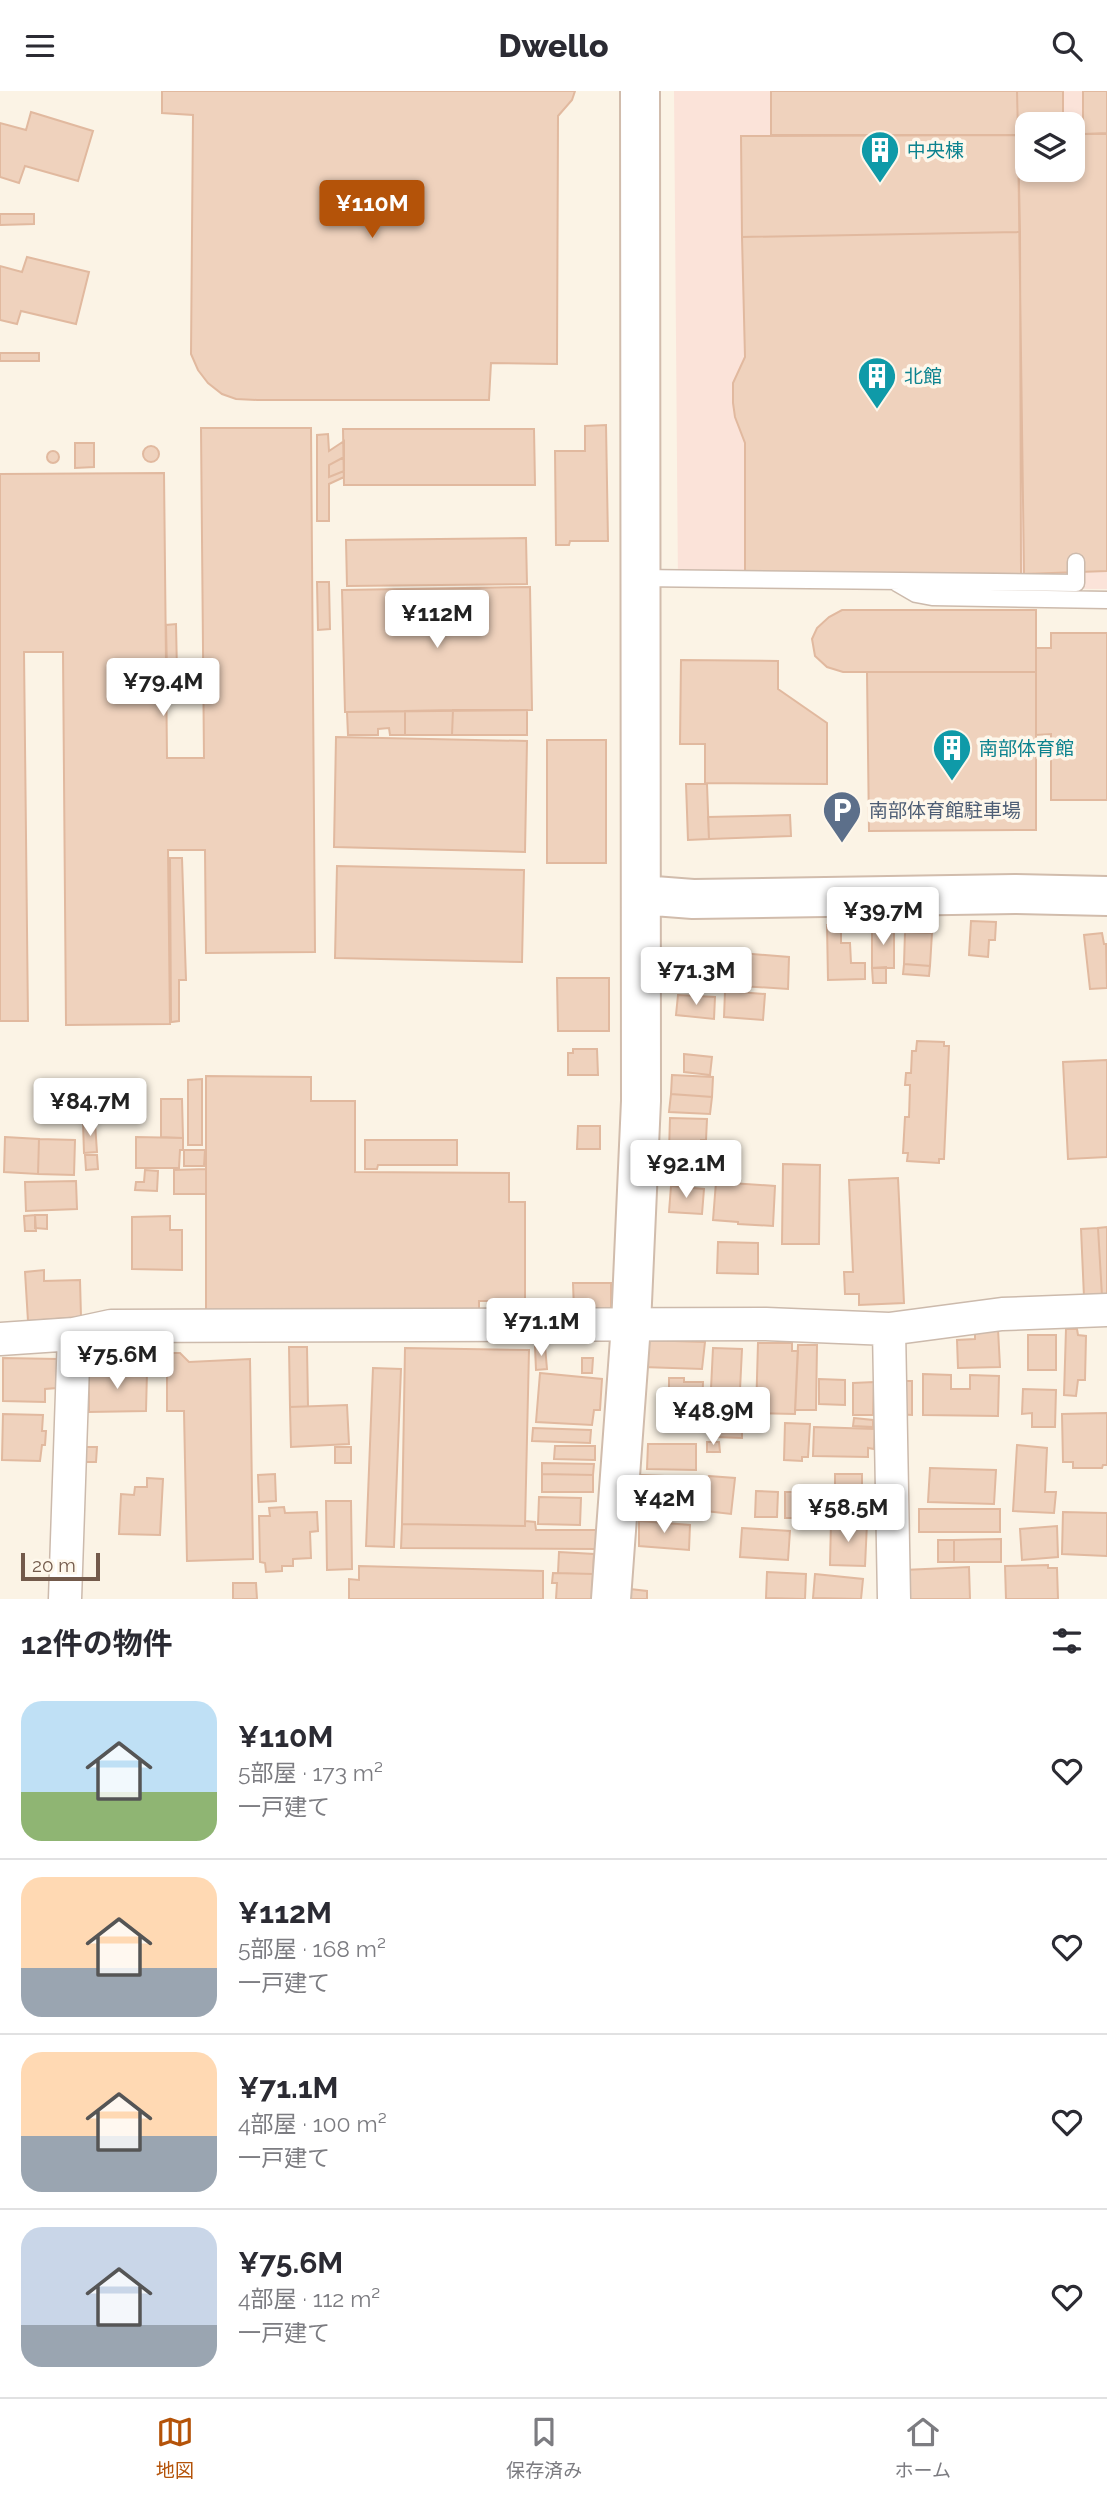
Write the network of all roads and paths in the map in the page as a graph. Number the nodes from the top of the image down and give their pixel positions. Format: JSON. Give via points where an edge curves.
{"nodes":[{"id":1,"x":640,"y":91,"type":"edge"},
{"id":2,"x":1076,"y":568,"type":"dead end"},
{"id":3,"x":639,"y":578,"type":"junction"},
{"id":4,"x":895,"y":582,"type":"junction"},
{"id":5,"x":1107,"y":600,"type":"edge"},
{"id":6,"x":641,"y":895,"type":"junction"},
{"id":7,"x":1107,"y":896,"type":"edge"},
{"id":8,"x":1107,"y":1310,"type":"edge"},
{"id":9,"x":631,"y":1325,"type":"junction"},
{"id":10,"x":888,"y":1329,"type":"junction"},
{"id":11,"x":74,"y":1334,"type":"junction"},
{"id":12,"x":0,"y":1339,"type":"edge"},
{"id":13,"x":65,"y":1599,"type":"edge"},
{"id":14,"x":611,"y":1599,"type":"edge"},
{"id":15,"x":894,"y":1599,"type":"edge"}],
"edges":[{"from":1,"to":3,"type":"street"},
{"from":2,"to":4,"type":"lane","via":[[1076,583]]},
{"from":3,"to":4,"type":"lane"},
{"from":3,"to":6,"type":"street"},
{"from":4,"to":5,"type":"lane","via":[[932,597]]},
{"from":6,"to":7,"type":"street","via":[[692,899]]},
{"from":6,"to":9,"type":"street","via":[[641,1101]]},
{"from":8,"to":10,"type":"street","via":[[1002,1314]]},
{"from":9,"to":10,"type":"street"},
{"from":9,"to":11,"type":"street","via":[[111,1326]]},
{"from":9,"to":14,"type":"street"},
{"from":10,"to":15,"type":"street"},
{"from":11,"to":12,"type":"street"},
{"from":11,"to":13,"type":"street"}]}
